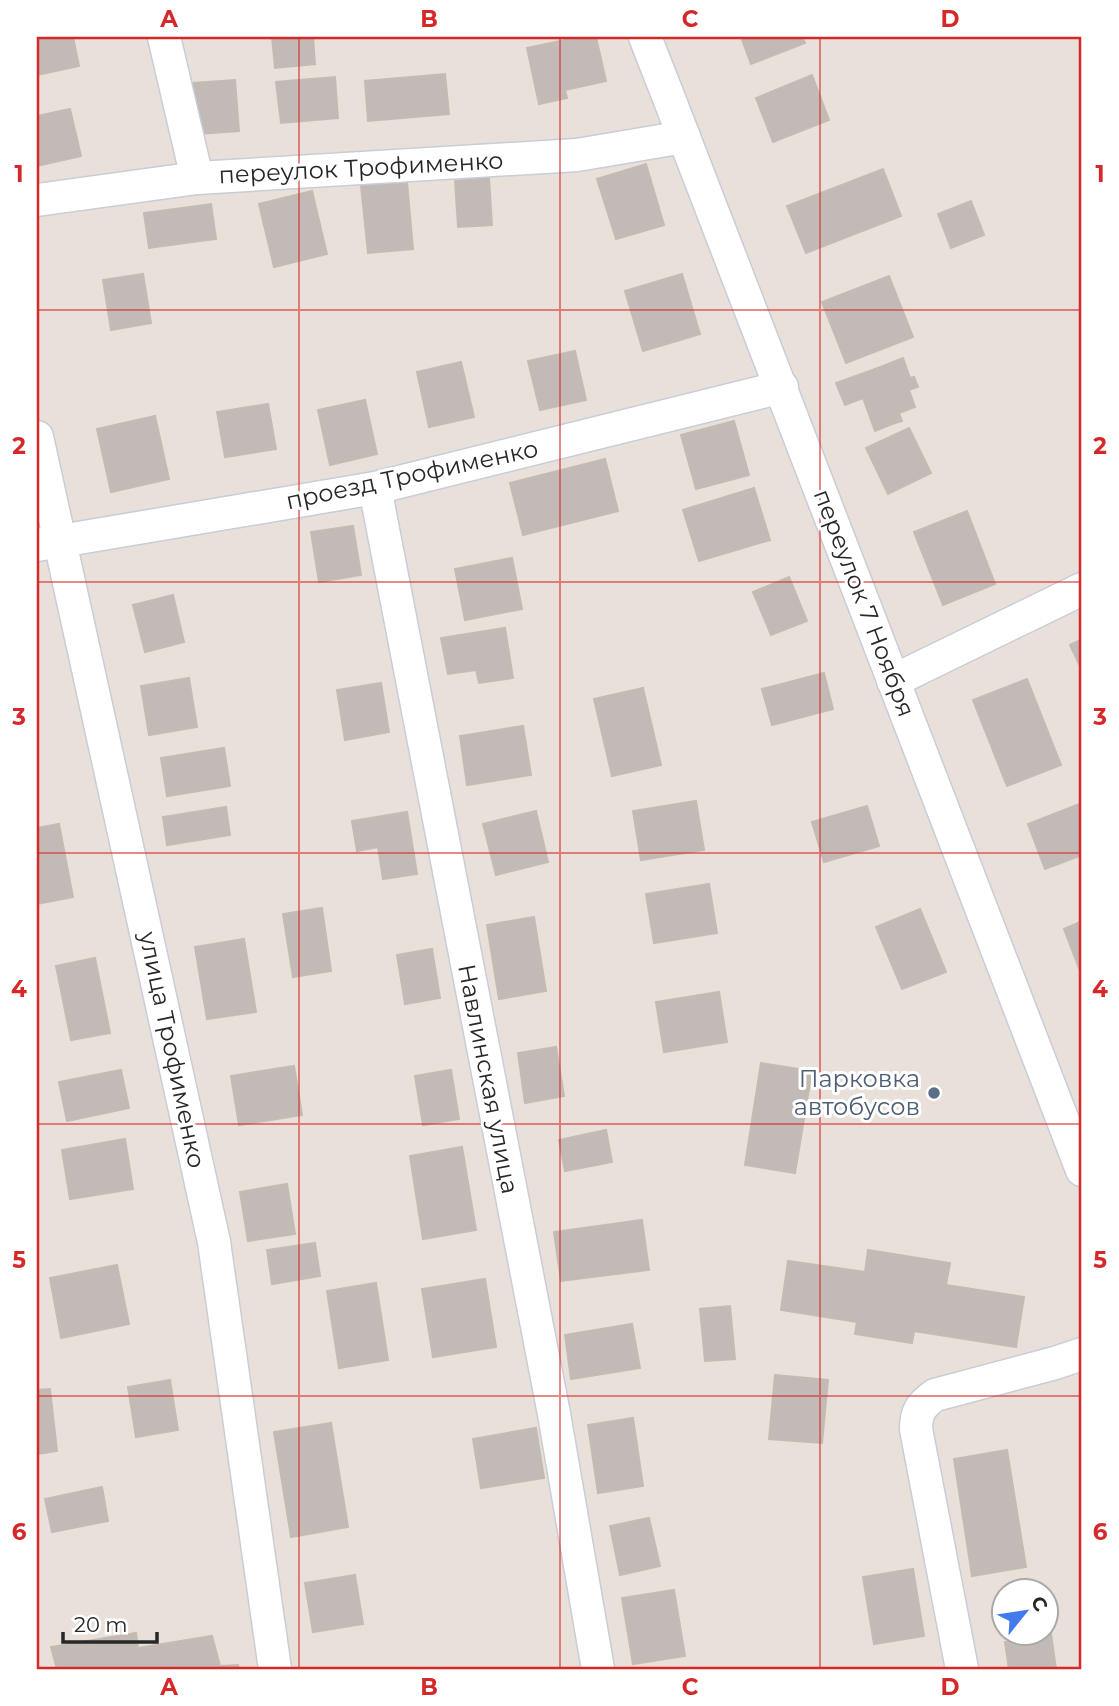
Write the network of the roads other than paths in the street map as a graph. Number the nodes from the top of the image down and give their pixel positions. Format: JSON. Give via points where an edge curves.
{"nodes":[{"id":1,"x":164,"y":37,"type":"edge"},
{"id":2,"x":645,"y":37,"type":"edge"},
{"id":3,"x":684,"y":136,"type":"junction"},
{"id":4,"x":197,"y":178,"type":"junction"},
{"id":5,"x":37,"y":200,"type":"edge"},
{"id":6,"x":782,"y":387,"type":"junction"},
{"id":7,"x":37,"y":437,"type":"edge"},
{"id":8,"x":375,"y":488,"type":"junction"},
{"id":9,"x":49,"y":543,"type":"edge"},
{"id":10,"x":1082,"y":589,"type":"edge"},
{"id":11,"x":893,"y":681,"type":"junction"},
{"id":12,"x":1082,"y":1170,"type":"edge"},
{"id":13,"x":1082,"y":1354,"type":"edge"},
{"id":14,"x":275,"y":1669,"type":"edge"},
{"id":15,"x":598,"y":1669,"type":"edge"},
{"id":16,"x":962,"y":1669,"type":"edge"}],
"edges":[{"from":1,"to":4,"type":"street"},
{"from":2,"to":3,"type":"street","name":"переулок 7 Ноября"},
{"from":3,"to":4,"type":"street","name":"переулок Трофименко","via":[[577,155]]},
{"from":3,"to":6,"type":"street","name":"переулок 7 Ноября"},
{"from":4,"to":5,"type":"street","name":"переулок Трофименко"},
{"from":6,"to":8,"type":"street","name":"проезд Трофименко"},
{"from":6,"to":11,"type":"street","name":"переулок 7 Ноября"},
{"from":7,"to":9,"type":"street","name":"улица Трофименко"},
{"from":8,"to":9,"type":"street","name":"проезд Трофименко"},
{"from":8,"to":15,"type":"street","name":"Навлинская улица","via":[[554,1414]]},
{"from":9,"to":14,"type":"street","name":"улица Трофименко","via":[[214,1242]]},
{"from":10,"to":11,"type":"street"},
{"from":11,"to":12,"type":"street","name":"переулок 7 Ноября"},
{"from":13,"to":16,"type":"street","via":[[934,1395],[916,1415]]}]}
